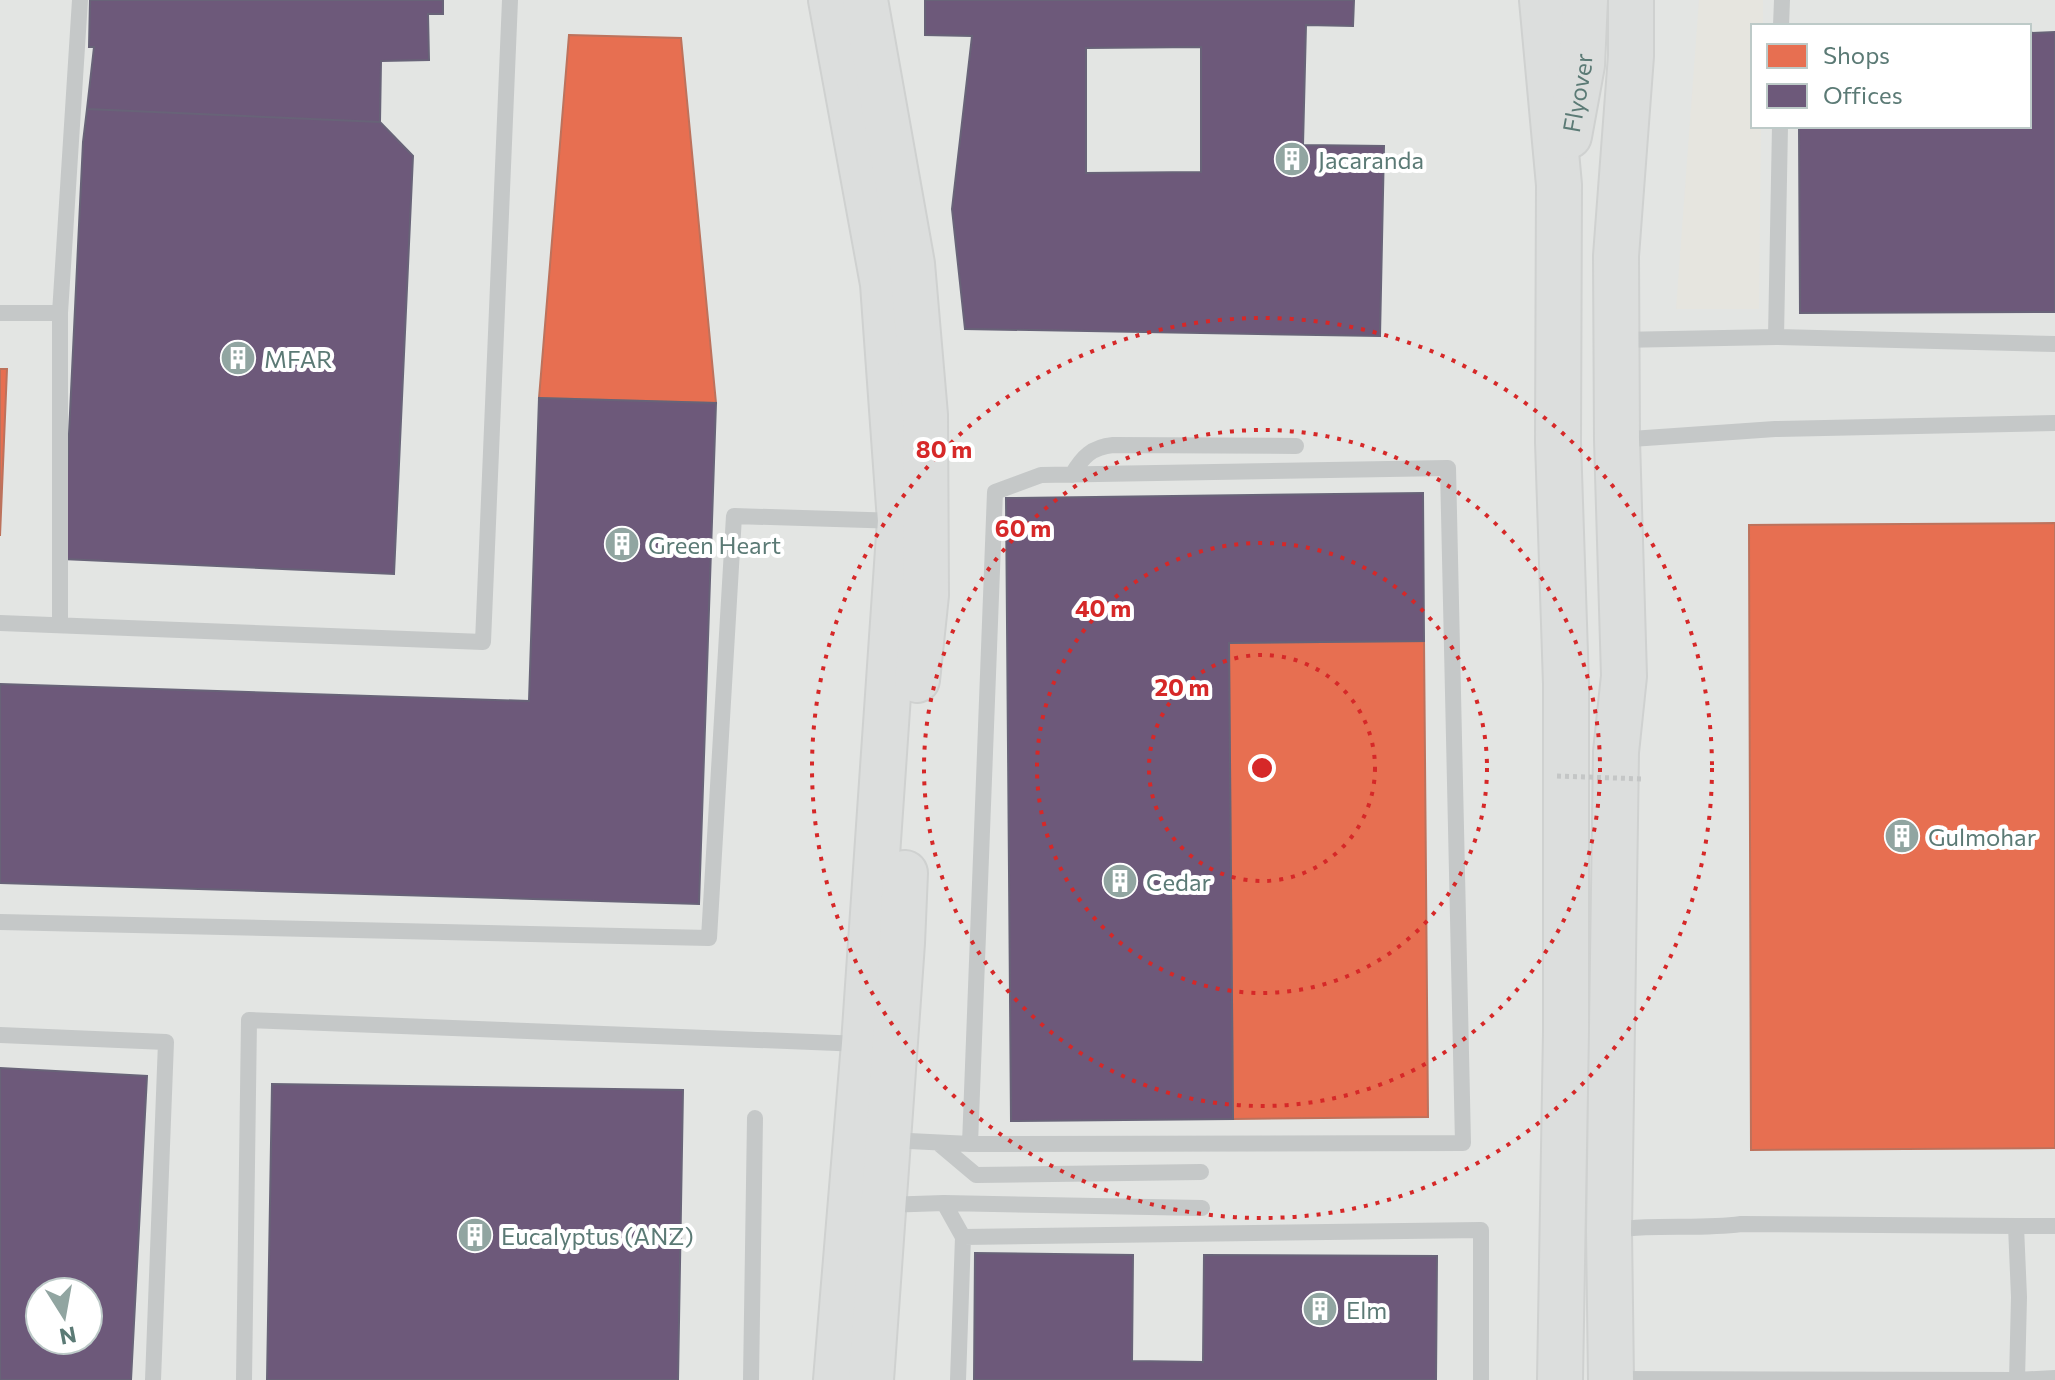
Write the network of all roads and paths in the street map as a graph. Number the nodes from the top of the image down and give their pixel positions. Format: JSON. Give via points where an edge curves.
{"nodes":[{"id":1,"x":80,"y":0,"type":"edge"},
{"id":2,"x":510,"y":0,"type":"edge"},
{"id":3,"x":831,"y":0,"type":"edge"},
{"id":4,"x":865,"y":0,"type":"edge"},
{"id":5,"x":1542,"y":0,"type":"edge"},
{"id":6,"x":1585,"y":0,"type":"edge"},
{"id":7,"x":1631,"y":0,"type":"edge"},
{"id":8,"x":1782,"y":0,"type":"edge"},
{"id":9,"x":1781,"y":24,"type":"edge"},
{"id":10,"x":1780,"y":128,"type":"edge"},
{"id":11,"x":1559,"y":185,"type":"junction"},
{"id":12,"x":0,"y":313,"type":"edge"},
{"id":13,"x":60,"y":313,"type":"junction"},
{"id":14,"x":1776,"y":337,"type":"junction"},
{"id":15,"x":1616,"y":340,"type":"junction"},
{"id":16,"x":2055,"y":344,"type":"edge"},
{"id":17,"x":2055,"y":423,"type":"edge"},
{"id":18,"x":1617,"y":440,"type":"junction"},
{"id":19,"x":1296,"y":446,"type":"dead end"},
{"id":20,"x":1072,"y":475,"type":"junction"},
{"id":21,"x":912,"y":522,"type":"junction"},
{"id":22,"x":0,"y":623,"type":"edge"},
{"id":23,"x":60,"y":624,"type":"junction"},
{"id":24,"x":1557,"y":776,"type":"dead end"},
{"id":25,"x":1643,"y":779,"type":"dead end"},
{"id":26,"x":0,"y":922,"type":"edge"},
{"id":27,"x":0,"y":1035,"type":"edge"},
{"id":28,"x":864,"y":1044,"type":"junction"},
{"id":29,"x":755,"y":1118,"type":"dead end"},
{"id":30,"x":889,"y":1140,"type":"junction"},
{"id":31,"x":938,"y":1143,"type":"junction"},
{"id":32,"x":970,"y":1144,"type":"junction"},
{"id":33,"x":1201,"y":1172,"type":"dead end"},
{"id":34,"x":944,"y":1203,"type":"junction"},
{"id":35,"x":883,"y":1205,"type":"junction"},
{"id":36,"x":1202,"y":1208,"type":"dead end"},
{"id":37,"x":2016,"y":1226,"type":"junction"},
{"id":38,"x":2055,"y":1226,"type":"edge"},
{"id":39,"x":1609,"y":1231,"type":"junction"},
{"id":40,"x":963,"y":1237,"type":"junction"},
{"id":41,"x":2055,"y":1378,"type":"edge"},
{"id":42,"x":1611,"y":1379,"type":"edge"},
{"id":43,"x":153,"y":1380,"type":"edge"},
{"id":44,"x":244,"y":1380,"type":"edge"},
{"id":45,"x":751,"y":1380,"type":"edge"},
{"id":46,"x":836,"y":1380,"type":"edge"},
{"id":47,"x":871,"y":1380,"type":"edge"},
{"id":48,"x":958,"y":1380,"type":"edge"},
{"id":49,"x":1481,"y":1380,"type":"edge"},
{"id":50,"x":1560,"y":1380,"type":"edge"},
{"id":51,"x":2017,"y":1380,"type":"edge"}],
"edges":[{"from":1,"to":13,"type":"lane"},
{"from":2,"to":23,"type":"lane","via":[[483,642]]},
{"from":3,"to":21,"type":"street","via":[[883,284]]},
{"from":4,"to":21,"type":"street","via":[[912,264],[925,415]]},
{"from":5,"to":11,"type":"street"},
{"from":6,"to":11,"type":"street","name":"Flyover","via":[[1582,65]]},
{"from":7,"to":15,"type":"street"},
{"from":8,"to":9,"type":"lane"},
{"from":10,"to":14,"type":"lane"},
{"from":11,"to":50,"type":"street","via":[[1558,442],[1566,684]]},
{"from":12,"to":13,"type":"lane"},
{"from":13,"to":23,"type":"lane"},
{"from":14,"to":15,"type":"lane"},
{"from":14,"to":16,"type":"lane"},
{"from":15,"to":18,"type":"street"},
{"from":17,"to":18,"type":"lane","via":[[1775,429]]},
{"from":18,"to":39,"type":"street","via":[[1624,676],[1616,752]]},
{"from":19,"to":20,"type":"lane","via":[[1113,445],[1091,451]]},
{"from":20,"to":32,"type":"lane","via":[[1041,475],[995,492]]},
{"from":20,"to":32,"type":"lane","via":[[1448,468],[1463,1143]]},
{"from":21,"to":26,"type":"lane","via":[[734,516],[709,938]]},
{"from":21,"to":28,"type":"street"},
{"from":21,"to":30,"type":"street","via":[[926,595],[909,763]]},
{"from":22,"to":23,"type":"lane"},
{"from":24,"to":25,"type":"path","bridge":true},
{"from":27,"to":43,"type":"lane","via":[[166,1042]]},
{"from":28,"to":44,"type":"lane","via":[[249,1020]]},
{"from":28,"to":46,"type":"street"},
{"from":29,"to":45,"type":"lane"},
{"from":30,"to":31,"type":"lane"},
{"from":30,"to":35,"type":"street"},
{"from":31,"to":32,"type":"lane"},
{"from":31,"to":33,"type":"lane","via":[[976,1175]]},
{"from":34,"to":35,"type":"lane"},
{"from":34,"to":36,"type":"lane"},
{"from":34,"to":40,"type":"lane"},
{"from":35,"to":47,"type":"street"},
{"from":37,"to":38,"type":"lane"},
{"from":37,"to":39,"type":"lane","via":[[1741,1224]]},
{"from":37,"to":51,"type":"lane"},
{"from":39,"to":42,"type":"street"},
{"from":40,"to":48,"type":"lane"},
{"from":40,"to":49,"type":"lane","via":[[1481,1230]]},
{"from":41,"to":51,"type":"lane"},
{"from":42,"to":51,"type":"lane"}]}
